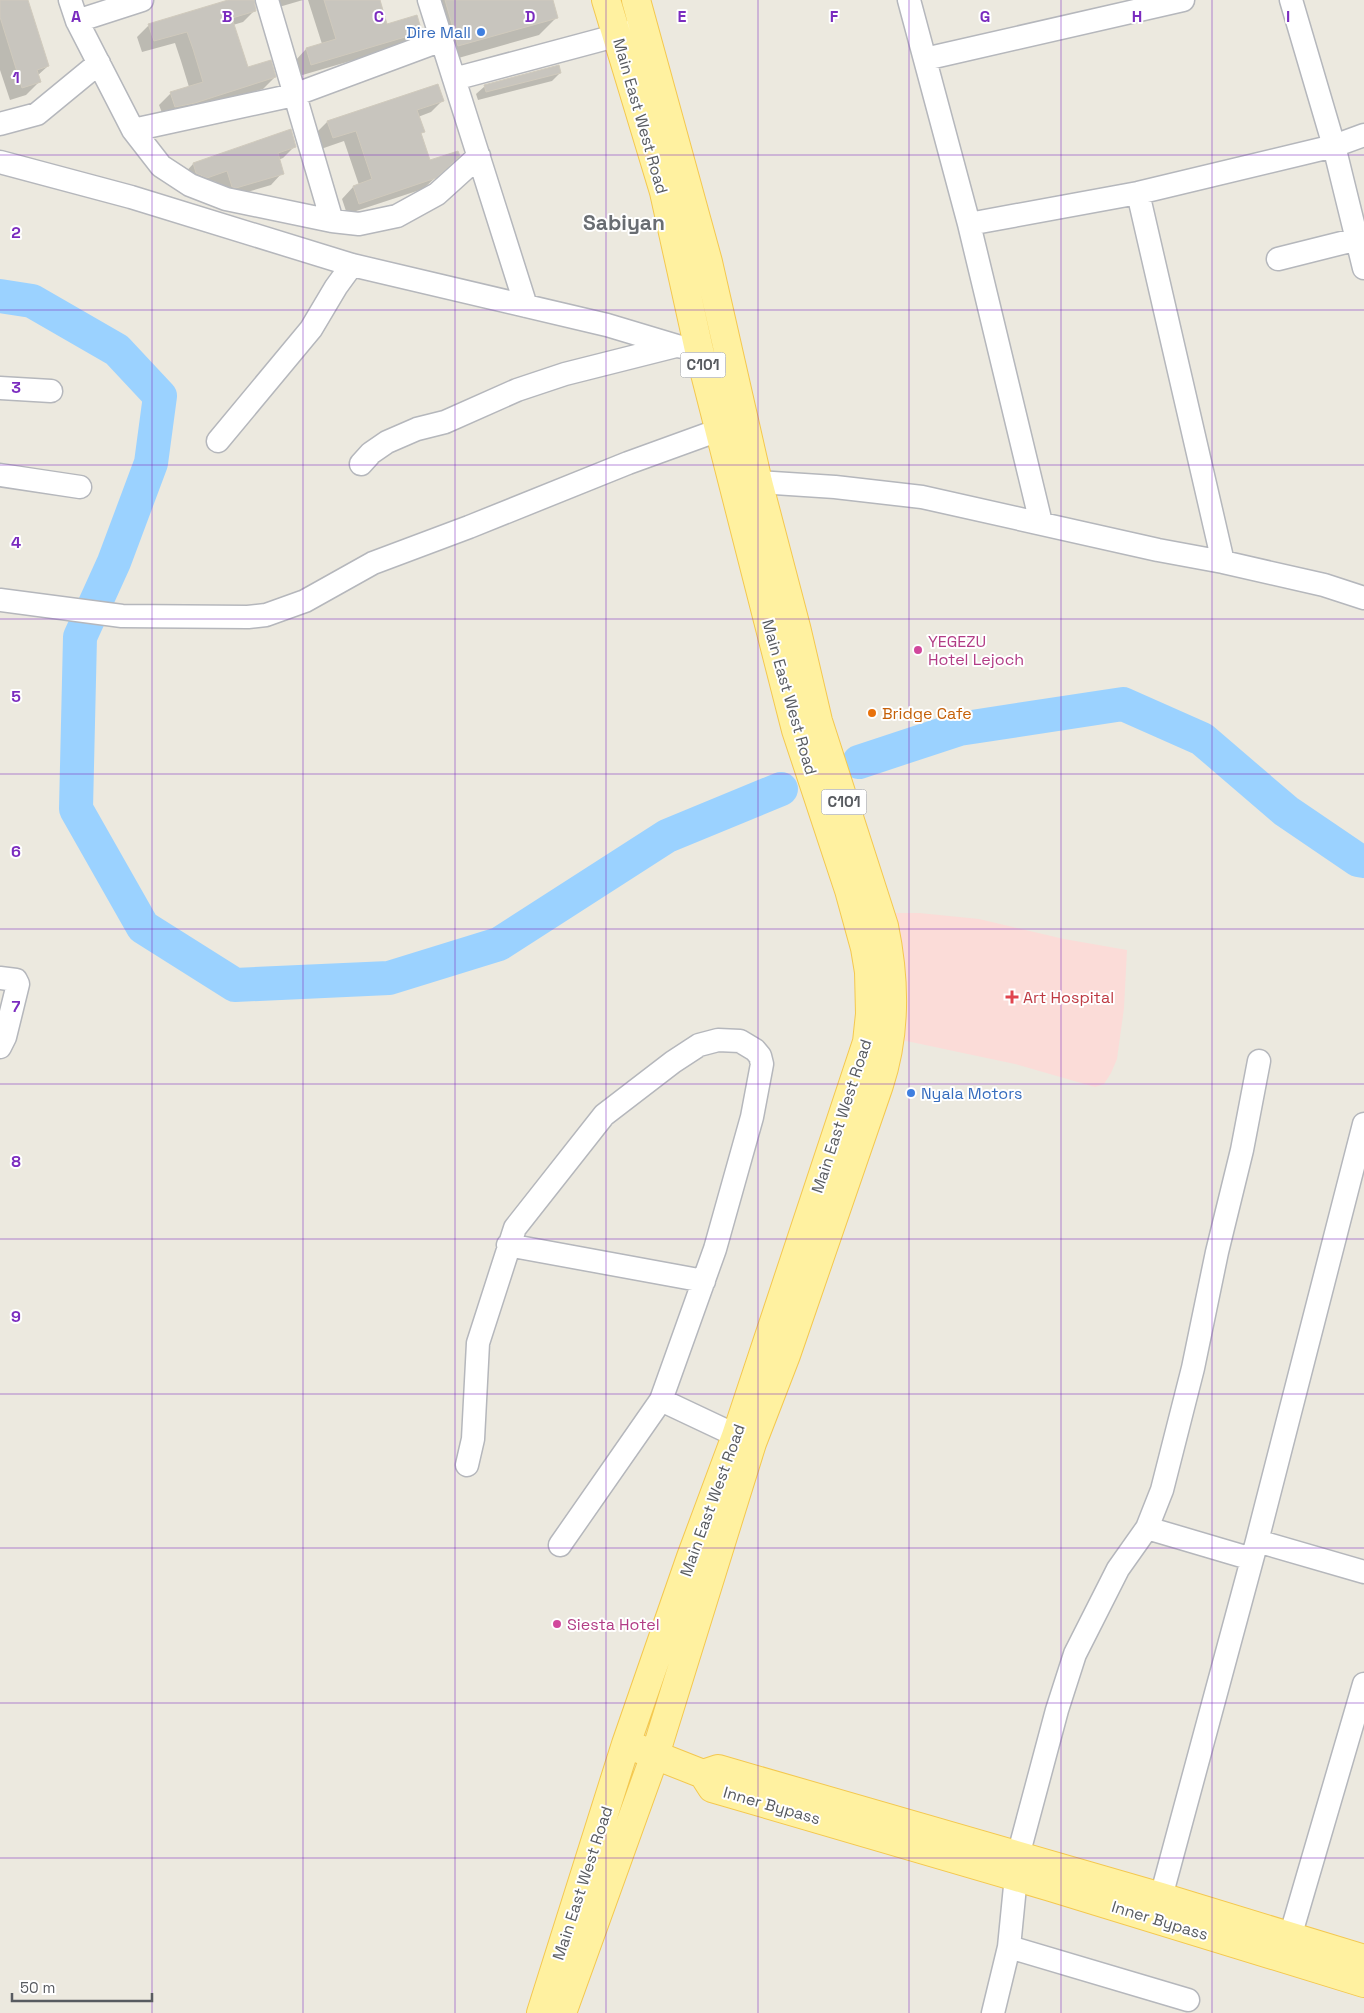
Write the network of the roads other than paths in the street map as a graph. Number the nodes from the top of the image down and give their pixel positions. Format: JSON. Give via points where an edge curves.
{"nodes":[{"id":1,"x":70,"y":0,"type":"edge"},
{"id":2,"x":142,"y":0,"type":"edge"},
{"id":3,"x":268,"y":0,"type":"edge"},
{"id":4,"x":429,"y":0,"type":"edge"},
{"id":5,"x":606,"y":0,"type":"edge"},
{"id":6,"x":636,"y":0,"type":"edge"},
{"id":7,"x":909,"y":0,"type":"edge"},
{"id":8,"x":1183,"y":0,"type":"edge"},
{"id":9,"x":1291,"y":0,"type":"edge"},
{"id":10,"x":78,"y":21,"type":"junction"},
{"id":11,"x":645,"y":28,"type":"junction"},
{"id":12,"x":616,"y":35,"type":"junction"},
{"id":13,"x":442,"y":40,"type":"junction"},
{"id":14,"x":925,"y":59,"type":"junction"},
{"id":15,"x":99,"y":63,"type":"junction"},
{"id":16,"x":454,"y":79,"type":"junction"},
{"id":17,"x":294,"y":94,"type":"junction"},
{"id":18,"x":0,"y":124,"type":"edge"},
{"id":19,"x":133,"y":130,"type":"junction"},
{"id":20,"x":1364,"y":135,"type":"edge"},
{"id":21,"x":1334,"y":146,"type":"junction"},
{"id":22,"x":479,"y":156,"type":"junction"},
{"id":23,"x":0,"y":162,"type":"edge"},
{"id":24,"x":1138,"y":194,"type":"junction"},
{"id":25,"x":332,"y":221,"type":"junction"},
{"id":26,"x":969,"y":224,"type":"junction"},
{"id":27,"x":1358,"y":239,"type":"junction"},
{"id":28,"x":1278,"y":259,"type":"dead end"},
{"id":29,"x":352,"y":265,"type":"junction"},
{"id":30,"x":1364,"y":268,"type":"edge"},
{"id":31,"x":526,"y":306,"type":"junction"},
{"id":32,"x":688,"y":348,"type":"junction"},
{"id":33,"x":0,"y":388,"type":"edge"},
{"id":34,"x":50,"y":392,"type":"dead end"},
{"id":35,"x":719,"y":430,"type":"junction"},
{"id":36,"x":218,"y":441,"type":"dead end"},
{"id":37,"x":361,"y":464,"type":"dead end"},
{"id":38,"x":0,"y":475,"type":"edge"},
{"id":39,"x":745,"y":481,"type":"junction"},
{"id":40,"x":80,"y":487,"type":"dead end"},
{"id":41,"x":1041,"y":523,"type":"junction"},
{"id":42,"x":1223,"y":562,"type":"junction"},
{"id":43,"x":1364,"y":598,"type":"edge"},
{"id":44,"x":0,"y":600,"type":"edge"},
{"id":45,"x":0,"y":978,"type":"edge"},
{"id":46,"x":0,"y":1047,"type":"edge"},
{"id":47,"x":1259,"y":1061,"type":"dead end"},
{"id":48,"x":1364,"y":1124,"type":"edge"},
{"id":49,"x":508,"y":1245,"type":"junction"},
{"id":50,"x":704,"y":1280,"type":"junction"},
{"id":51,"x":661,"y":1400,"type":"junction"},
{"id":52,"x":744,"y":1439,"type":"junction"},
{"id":53,"x":467,"y":1465,"type":"dead end"},
{"id":54,"x":1147,"y":1528,"type":"junction"},
{"id":55,"x":560,"y":1545,"type":"dead end"},
{"id":56,"x":1254,"y":1550,"type":"junction"},
{"id":57,"x":702,"y":1561,"type":"junction"},
{"id":58,"x":1364,"y":1572,"type":"edge"},
{"id":59,"x":1364,"y":1684,"type":"edge"},
{"id":60,"x":626,"y":1744,"type":"junction"},
{"id":61,"x":654,"y":1755,"type":"junction"},
{"id":62,"x":1017,"y":1867,"type":"junction"},
{"id":63,"x":1161,"y":1897,"type":"junction"},
{"id":64,"x":1290,"y":1936,"type":"junction"},
{"id":65,"x":1010,"y":1947,"type":"junction"},
{"id":66,"x":1364,"y":1959,"type":"edge"},
{"id":67,"x":1364,"y":1983,"type":"edge"},
{"id":68,"x":1188,"y":2000,"type":"dead end"},
{"id":69,"x":541,"y":2013,"type":"edge"},
{"id":70,"x":562,"y":2013,"type":"edge"},
{"id":71,"x":993,"y":2013,"type":"edge"}],
"edges":[{"from":1,"to":10,"type":"street"},
{"from":2,"to":10,"type":"street"},
{"from":3,"to":17,"type":"street"},
{"from":4,"to":13,"type":"street"},
{"from":5,"to":12,"type":"main road","name":"Main East West Road","number":"C101"},
{"from":6,"to":11,"type":"main road","name":"Main East West Road","number":"C101"},
{"from":7,"to":14,"type":"street"},
{"from":8,"to":14,"type":"street"},
{"from":9,"to":21,"type":"street"},
{"from":10,"to":15,"type":"street"},
{"from":11,"to":12,"type":"street"},
{"from":11,"to":39,"type":"main road","name":"Main East West Road","number":"C101","via":[[708,262]]},
{"from":12,"to":16,"type":"street"},
{"from":12,"to":32,"type":"main road","name":"Main East West Road","number":"C101","via":[[664,192]]},
{"from":13,"to":16,"type":"street"},
{"from":13,"to":17,"type":"street"},
{"from":14,"to":26,"type":"street"},
{"from":15,"to":18,"type":"street","via":[[36,114]]},
{"from":15,"to":19,"type":"street"},
{"from":16,"to":22,"type":"street"},
{"from":17,"to":19,"type":"street"},
{"from":17,"to":25,"type":"street"},
{"from":19,"to":25,"type":"street","via":[[161,166],[190,185],[226,198]]},
{"from":20,"to":21,"type":"street"},
{"from":21,"to":24,"type":"street"},
{"from":21,"to":27,"type":"street"},
{"from":22,"to":25,"type":"street","via":[[437,194],[397,216],[359,224]]},
{"from":22,"to":31,"type":"street"},
{"from":23,"to":29,"type":"street","via":[[131,197]]},
{"from":24,"to":26,"type":"street"},
{"from":24,"to":42,"type":"street"},
{"from":26,"to":41,"type":"street"},
{"from":27,"to":28,"type":"street"},
{"from":27,"to":30,"type":"street"},
{"from":29,"to":31,"type":"street"},
{"from":29,"to":36,"type":"street","via":[[311,330]]},
{"from":31,"to":32,"type":"street"},
{"from":32,"to":35,"type":"main road","name":"Main East West Road","number":"C101"},
{"from":32,"to":37,"type":"street","via":[[565,374],[517,390],[445,422],[387,442],[370,452]]},
{"from":33,"to":34,"type":"street"},
{"from":35,"to":39,"type":"main road","name":"Main East West Road","number":"C101"},
{"from":35,"to":44,"type":"street","via":[[373,563],[305,601],[266,615],[122,616]]},
{"from":38,"to":40,"type":"street"},
{"from":39,"to":41,"type":"street","via":[[835,486],[922,497]]},
{"from":39,"to":52,"type":"main road","name":"Main East West Road","number":"C101","via":[[807,726],[859,887],[884,926],[891,958],[892,1012],[886,1062],[867,1081]]},
{"from":41,"to":42,"type":"street"},
{"from":42,"to":43,"type":"street"},
{"from":45,"to":46,"type":"street","via":[[16,980],[18,984]]},
{"from":47,"to":54,"type":"street","via":[[1193,1368],[1162,1490]]},
{"from":48,"to":56,"type":"street"},
{"from":49,"to":50,"type":"street"},
{"from":49,"to":50,"type":"street","via":[[514,1228],[604,1115],[699,1045],[718,1040],[740,1041],[755,1050],[762,1064],[752,1117]]},
{"from":49,"to":53,"type":"street","via":[[478,1343],[473,1439]]},
{"from":50,"to":51,"type":"street"},
{"from":51,"to":52,"type":"street"},
{"from":51,"to":55,"type":"street"},
{"from":52,"to":57,"type":"main road","name":"Main East West Road"},
{"from":54,"to":56,"type":"street"},
{"from":54,"to":62,"type":"street","via":[[1118,1569],[1075,1654],[1057,1710]]},
{"from":56,"to":58,"type":"street"},
{"from":56,"to":63,"type":"street"},
{"from":57,"to":60,"type":"main road","name":"Main East West Road"},
{"from":57,"to":61,"type":"main road","name":"Main East West Road"},
{"from":59,"to":64,"type":"street"},
{"from":60,"to":61,"type":"main road"},
{"from":60,"to":69,"type":"main road","name":"Main East West Road"},
{"from":61,"to":62,"type":"main road","name":"Inner Bypass","via":[[702,1774],[712,1788]]},
{"from":61,"to":70,"type":"main road","name":"Main East West Road"},
{"from":62,"to":63,"type":"main road","name":"Inner Bypass"},
{"from":62,"to":65,"type":"street"},
{"from":62,"to":67,"type":"main road","name":"Inner Bypass"},
{"from":63,"to":64,"type":"main road","name":"Inner Bypass"},
{"from":64,"to":66,"type":"main road","name":"Inner Bypass"},
{"from":65,"to":68,"type":"street"},
{"from":65,"to":71,"type":"street"}]}
